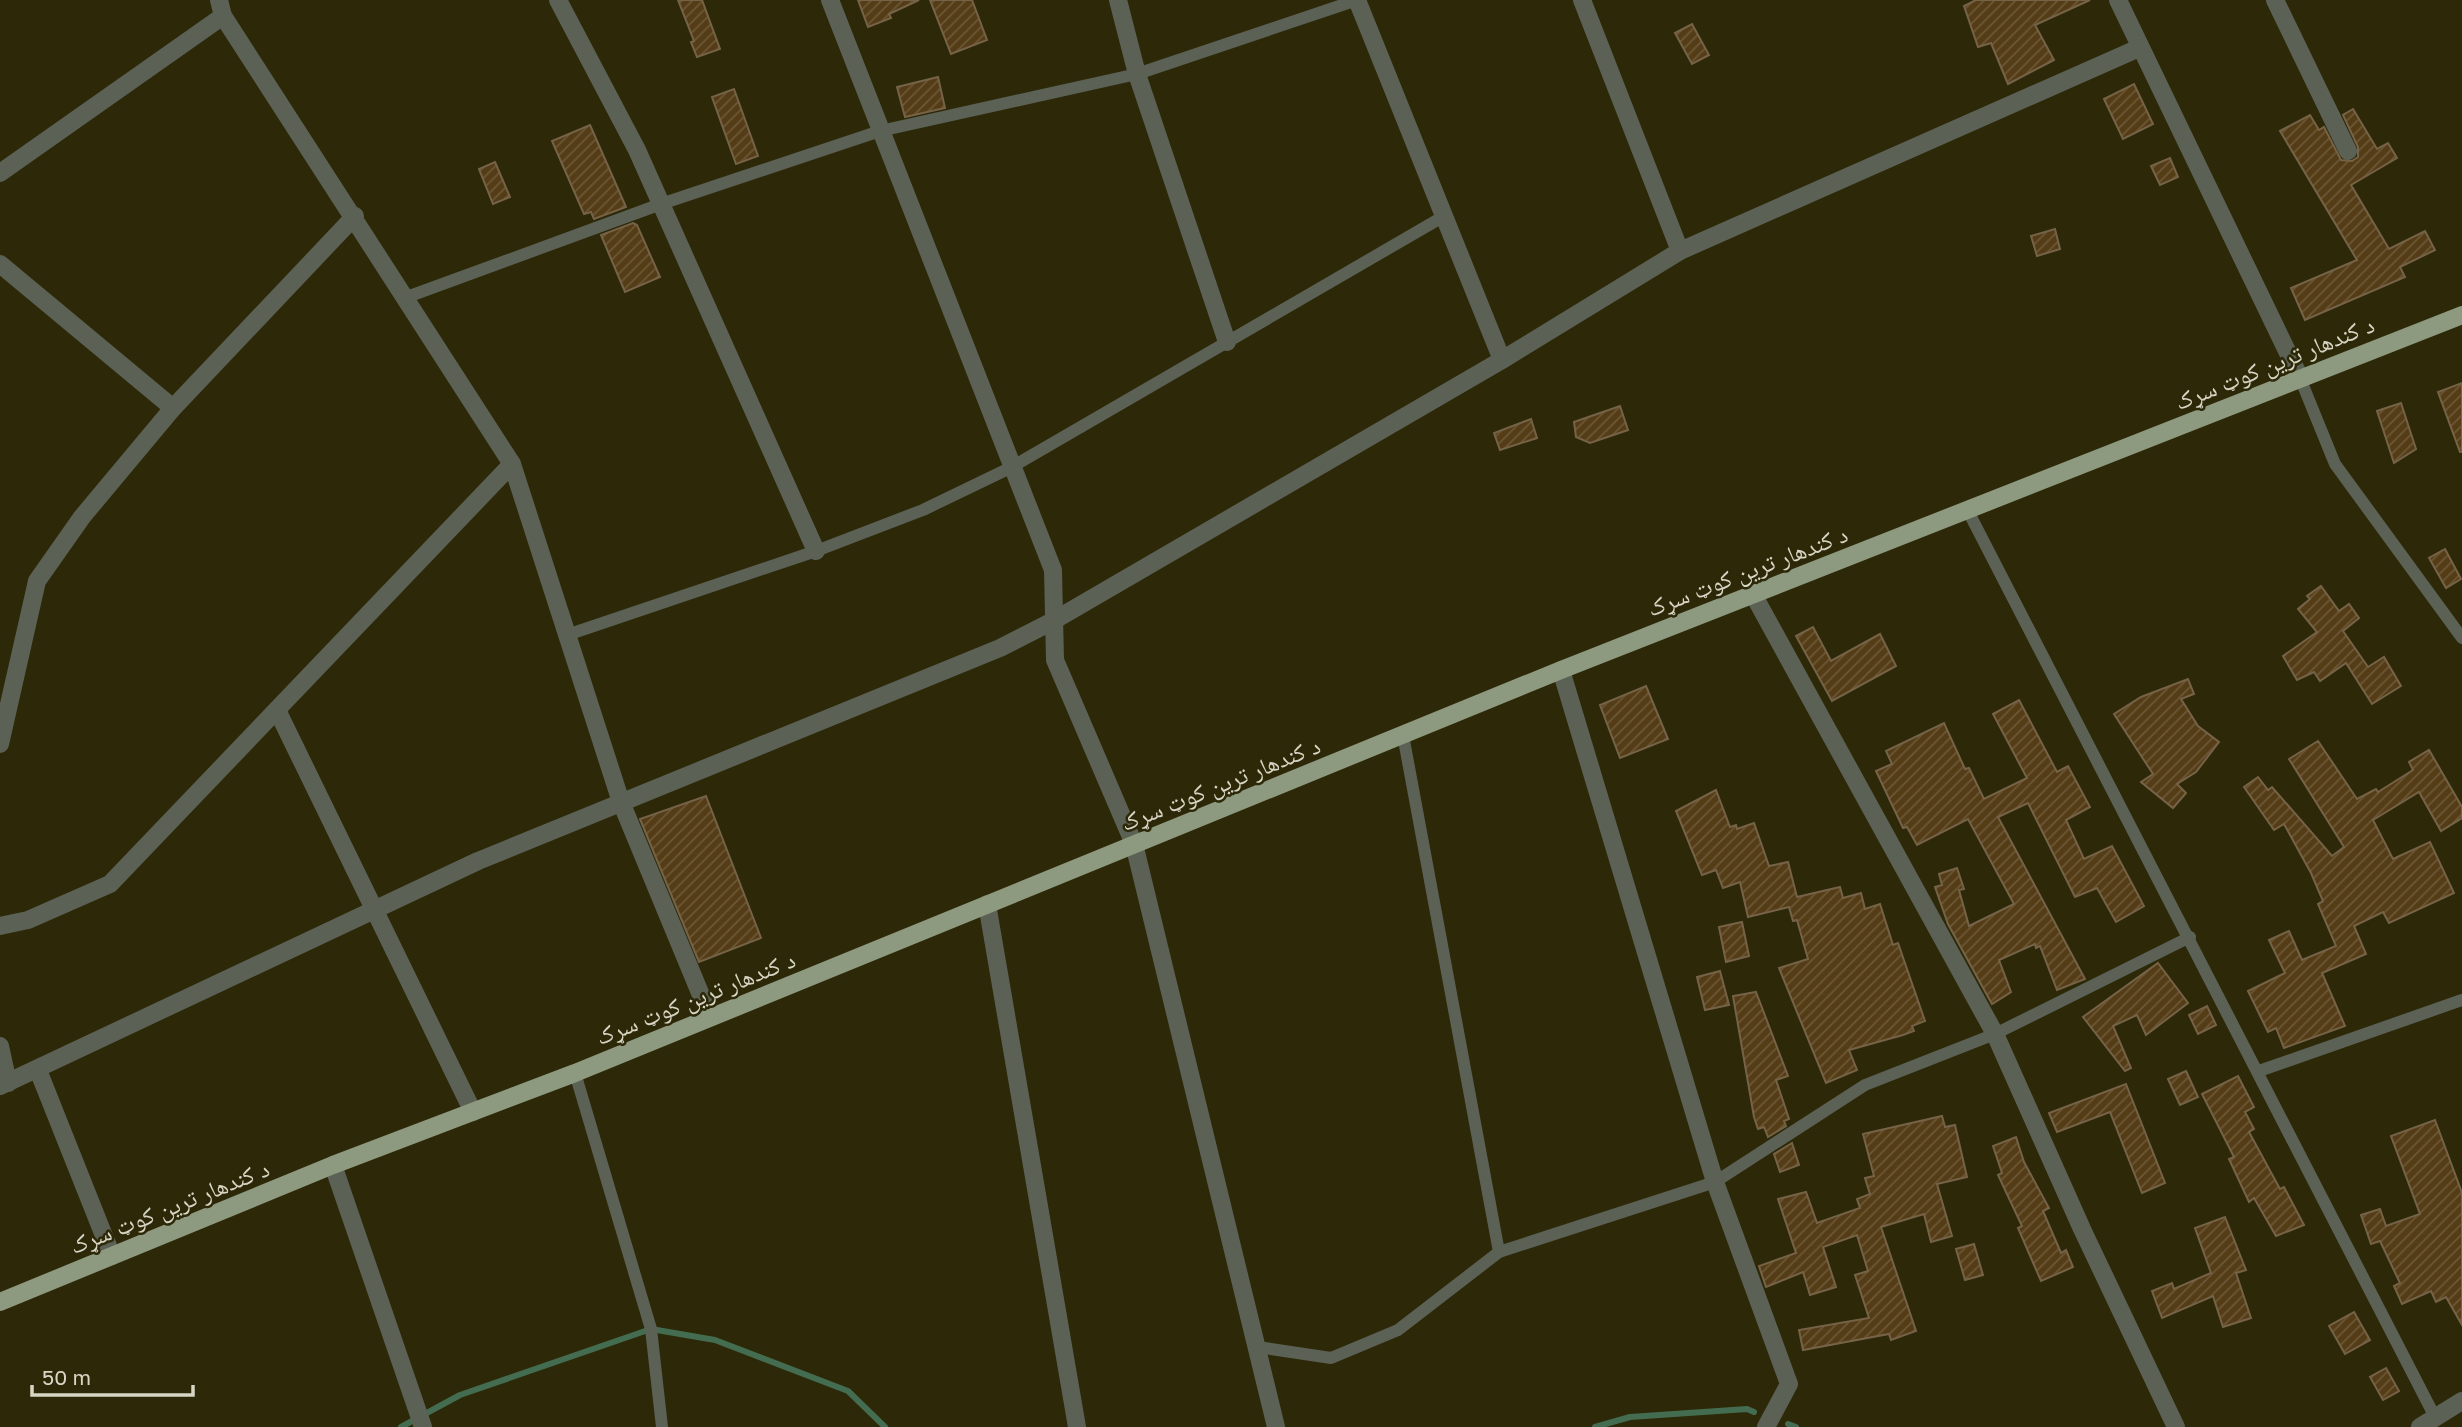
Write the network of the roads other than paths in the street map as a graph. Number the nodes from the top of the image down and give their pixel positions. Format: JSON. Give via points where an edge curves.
{"nodes":[{"id":1,"x":558,"y":0,"type":"edge"},
{"id":2,"x":830,"y":0,"type":"edge"},
{"id":3,"x":1118,"y":0,"type":"edge"},
{"id":4,"x":1357,"y":0,"type":"edge"},
{"id":5,"x":1582,"y":0,"type":"edge"},
{"id":6,"x":2118,"y":0,"type":"edge"},
{"id":7,"x":2275,"y":0,"type":"edge"},
{"id":8,"x":221,"y":8,"type":"edge"},
{"id":9,"x":2139,"y":48,"type":"junction"},
{"id":10,"x":1137,"y":74,"type":"junction"},
{"id":11,"x":880,"y":131,"type":"junction"},
{"id":12,"x":2348,"y":151,"type":"dead end"},
{"id":13,"x":0,"y":173,"type":"edge"},
{"id":14,"x":661,"y":204,"type":"junction"},
{"id":15,"x":1446,"y":215,"type":"junction"},
{"id":16,"x":355,"y":216,"type":"junction"},
{"id":17,"x":1680,"y":251,"type":"junction"},
{"id":18,"x":0,"y":264,"type":"edge"},
{"id":19,"x":407,"y":296,"type":"junction"},
{"id":20,"x":2462,"y":315,"type":"edge"},
{"id":21,"x":1227,"y":342,"type":"junction"},
{"id":22,"x":1502,"y":360,"type":"junction"},
{"id":23,"x":2300,"y":378,"type":"junction"},
{"id":24,"x":173,"y":408,"type":"junction"},
{"id":25,"x":512,"y":464,"type":"junction"},
{"id":26,"x":1010,"y":468,"type":"junction"},
{"id":27,"x":1968,"y":511,"type":"junction"},
{"id":28,"x":817,"y":551,"type":"junction"},
{"id":29,"x":1753,"y":594,"type":"junction"},
{"id":30,"x":1053,"y":621,"type":"junction"},
{"id":31,"x":567,"y":635,"type":"junction"},
{"id":32,"x":2462,"y":638,"type":"edge"},
{"id":33,"x":1561,"y":670,"type":"junction"},
{"id":34,"x":6,"y":679,"type":"edge"},
{"id":35,"x":276,"y":710,"type":"junction"},
{"id":36,"x":1403,"y":735,"type":"junction"},
{"id":37,"x":0,"y":744,"type":"edge"},
{"id":38,"x":621,"y":802,"type":"junction"},
{"id":39,"x":1135,"y":844,"type":"junction"},
{"id":40,"x":987,"y":904,"type":"junction"},
{"id":41,"x":374,"y":910,"type":"junction"},
{"id":42,"x":0,"y":926,"type":"edge"},
{"id":43,"x":2190,"y":937,"type":"junction"},
{"id":44,"x":2462,"y":1000,"type":"edge"},
{"id":45,"x":710,"y":1017,"type":"junction"},
{"id":46,"x":1995,"y":1034,"type":"junction"},
{"id":47,"x":0,"y":1046,"type":"edge"},
{"id":48,"x":38,"y":1070,"type":"junction"},
{"id":49,"x":2259,"y":1071,"type":"junction"},
{"id":50,"x":575,"y":1073,"type":"junction"},
{"id":51,"x":4,"y":1085,"type":"edge"},
{"id":52,"x":473,"y":1112,"type":"junction"},
{"id":53,"x":333,"y":1166,"type":"junction"},
{"id":54,"x":1715,"y":1182,"type":"junction"},
{"id":55,"x":1499,"y":1252,"type":"junction"},
{"id":56,"x":111,"y":1256,"type":"junction"},
{"id":57,"x":0,"y":1302,"type":"edge"},
{"id":58,"x":1258,"y":1347,"type":"junction"},
{"id":59,"x":2462,"y":1401,"type":"edge"},
{"id":60,"x":2428,"y":1422,"type":"edge"},
{"id":61,"x":423,"y":1427,"type":"edge"},
{"id":62,"x":662,"y":1427,"type":"edge"},
{"id":63,"x":1077,"y":1427,"type":"edge"},
{"id":64,"x":1276,"y":1427,"type":"edge"},
{"id":65,"x":1766,"y":1427,"type":"edge"},
{"id":66,"x":2176,"y":1427,"type":"edge"}],
"edges":[{"from":1,"to":14,"type":"street"},
{"from":2,"to":11,"type":"street"},
{"from":3,"to":10,"type":"street"},
{"from":4,"to":10,"type":"lane"},
{"from":4,"to":15,"type":"street"},
{"from":5,"to":17,"type":"street"},
{"from":6,"to":9,"type":"street"},
{"from":7,"to":12,"type":"street"},
{"from":8,"to":13,"type":"street"},
{"from":8,"to":16,"type":"street"},
{"from":9,"to":17,"type":"street"},
{"from":9,"to":23,"type":"street"},
{"from":10,"to":11,"type":"lane"},
{"from":10,"to":21,"type":"street"},
{"from":11,"to":14,"type":"lane"},
{"from":11,"to":26,"type":"street"},
{"from":14,"to":19,"type":"lane"},
{"from":14,"to":28,"type":"street"},
{"from":15,"to":21,"type":"lane"},
{"from":15,"to":22,"type":"street"},
{"from":16,"to":19,"type":"street"},
{"from":16,"to":24,"type":"street"},
{"from":17,"to":22,"type":"street"},
{"from":18,"to":24,"type":"street"},
{"from":19,"to":25,"type":"street"},
{"from":20,"to":23,"type":"main road","name":"د کندهار ترين کوټ سړک"},
{"from":21,"to":26,"type":"lane"},
{"from":22,"to":30,"type":"street"},
{"from":23,"to":27,"type":"main road","name":"د کندهار ترين کوټ سړک"},
{"from":23,"to":32,"type":"lane","via":[[2335,464]]},
{"from":24,"to":34,"type":"street","via":[[82,517],[37,581]]},
{"from":25,"to":31,"type":"street"},
{"from":25,"to":35,"type":"street"},
{"from":26,"to":28,"type":"lane","via":[[923,510]]},
{"from":26,"to":30,"type":"street","via":[[1052,570]]},
{"from":27,"to":29,"type":"main road","name":"د کندهار ترين کوټ سړک"},
{"from":27,"to":43,"type":"lane"},
{"from":28,"to":31,"type":"lane"},
{"from":29,"to":33,"type":"main road","name":"د کندهار ترين کوټ سړک"},
{"from":29,"to":46,"type":"street"},
{"from":30,"to":38,"type":"street","via":[[1000,648]]},
{"from":30,"to":39,"type":"street","via":[[1055,660]]},
{"from":31,"to":38,"type":"street"},
{"from":33,"to":36,"type":"main road","name":"د کندهار ترين کوټ سړک"},
{"from":33,"to":54,"type":"street"},
{"from":34,"to":37,"type":"street"},
{"from":35,"to":41,"type":"street"},
{"from":35,"to":42,"type":"street","via":[[110,884],[28,920]]},
{"from":36,"to":39,"type":"main road","name":"د کندهار ترين کوټ سړک"},
{"from":36,"to":55,"type":"lane"},
{"from":38,"to":41,"type":"street"},
{"from":38,"to":45,"type":"street"},
{"from":39,"to":40,"type":"main road","name":"د کندهار ترين کوټ سړک"},
{"from":39,"to":58,"type":"street"},
{"from":40,"to":45,"type":"main road","name":"د کندهار ترين کوټ سړک"},
{"from":40,"to":63,"type":"street"},
{"from":41,"to":48,"type":"street"},
{"from":41,"to":52,"type":"street"},
{"from":43,"to":46,"type":"lane"},
{"from":43,"to":49,"type":"lane"},
{"from":44,"to":49,"type":"lane"},
{"from":45,"to":50,"type":"main road","name":"د کندهار ترين کوټ سړک"},
{"from":46,"to":54,"type":"lane","via":[[1864,1085]]},
{"from":46,"to":66,"type":"street"},
{"from":47,"to":51,"type":"street"},
{"from":48,"to":51,"type":"street"},
{"from":48,"to":56,"type":"street"},
{"from":49,"to":60,"type":"lane"},
{"from":50,"to":52,"type":"main road","name":"د کندهار ترين کوټ سړک"},
{"from":50,"to":62,"type":"lane","via":[[651,1329]]},
{"from":52,"to":53,"type":"main road","name":"د کندهار ترين کوټ سړک"},
{"from":53,"to":56,"type":"main road","name":"د کندهار ترين کوټ سړک"},
{"from":53,"to":61,"type":"street"},
{"from":54,"to":55,"type":"lane"},
{"from":54,"to":65,"type":"street","via":[[1789,1384]]},
{"from":55,"to":58,"type":"lane","via":[[1398,1330],[1331,1358]]},
{"from":56,"to":57,"type":"main road","name":"د کندهار ترين کوټ سړک"},
{"from":58,"to":64,"type":"street"},
{"from":59,"to":60,"type":"street"}]}
